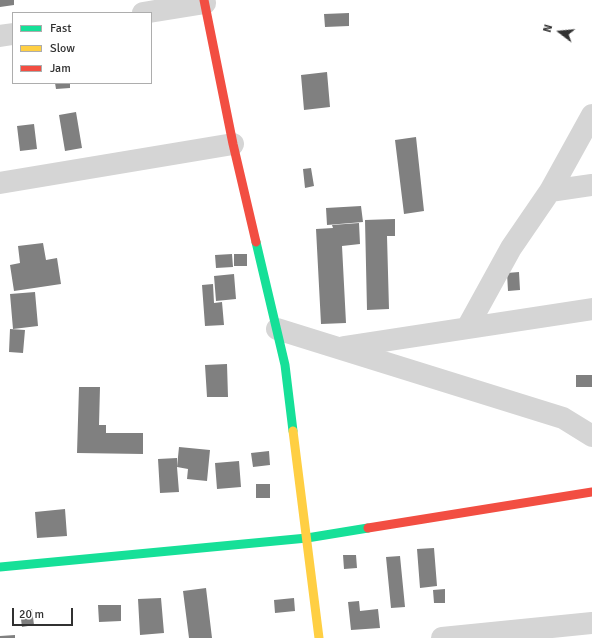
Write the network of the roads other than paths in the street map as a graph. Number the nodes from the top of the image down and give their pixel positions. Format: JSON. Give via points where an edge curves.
{"nodes":[{"id":1,"x":205,"y":2,"type":"edge"},
{"id":2,"x":150,"y":12,"type":"edge"},
{"id":3,"x":12,"y":34,"type":"edge"},
{"id":4,"x":0,"y":36,"type":"edge"},
{"id":5,"x":592,"y":115,"type":"edge"},
{"id":6,"x":233,"y":144,"type":"junction"},
{"id":7,"x":0,"y":183,"type":"edge"},
{"id":8,"x":592,"y":185,"type":"edge"},
{"id":9,"x":550,"y":191,"type":"junction"},
{"id":10,"x":592,"y":309,"type":"edge"},
{"id":11,"x":468,"y":328,"type":"junction"},
{"id":12,"x":276,"y":329,"type":"junction"},
{"id":13,"x":338,"y":348,"type":"junction"},
{"id":14,"x":592,"y":436,"type":"edge"},
{"id":15,"x":592,"y":492,"type":"edge"},
{"id":16,"x":307,"y":538,"type":"junction"},
{"id":17,"x":0,"y":567,"type":"edge"},
{"id":18,"x":592,"y":623,"type":"edge"},
{"id":19,"x":319,"y":638,"type":"edge"},
{"id":20,"x":442,"y":638,"type":"edge"}],
"edges":[{"from":1,"to":2,"type":"street"},
{"from":1,"to":6,"type":"street"},
{"from":3,"to":4,"type":"street"},
{"from":5,"to":9,"type":"street"},
{"from":6,"to":7,"type":"street"},
{"from":6,"to":12,"type":"street"},
{"from":8,"to":9,"type":"street"},
{"from":9,"to":11,"type":"street","via":[[511,248]]},
{"from":10,"to":11,"type":"street"},
{"from":11,"to":13,"type":"street"},
{"from":12,"to":13,"type":"street"},
{"from":12,"to":16,"type":"street","via":[[285,365]]},
{"from":13,"to":14,"type":"street","via":[[563,418]]},
{"from":15,"to":16,"type":"street"},
{"from":16,"to":17,"type":"street"},
{"from":16,"to":19,"type":"street"},
{"from":18,"to":20,"type":"street"}]}
